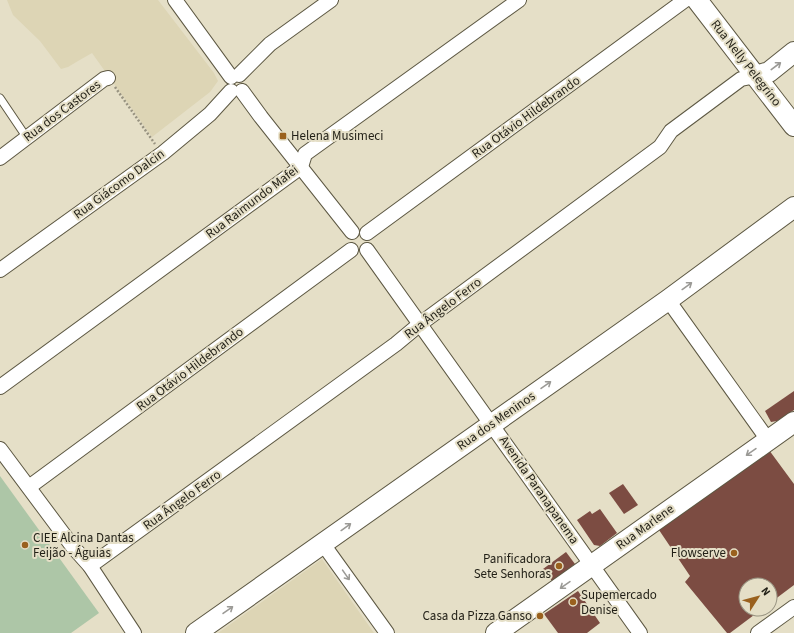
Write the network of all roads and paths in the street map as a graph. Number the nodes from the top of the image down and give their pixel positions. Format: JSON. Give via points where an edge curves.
{"nodes":[{"id":1,"x":175,"y":0,"type":"edge"},
{"id":2,"x":331,"y":0,"type":"edge"},
{"id":3,"x":519,"y":0,"type":"edge"},
{"id":4,"x":685,"y":0,"type":"edge"},
{"id":5,"x":697,"y":0,"type":"edge"},
{"id":6,"x":794,"y":52,"type":"edge"},
{"id":7,"x":235,"y":76,"type":"junction"},
{"id":8,"x":756,"y":76,"type":"junction"},
{"id":9,"x":108,"y":78,"type":"joint"},
{"id":10,"x":237,"y":91,"type":"junction"},
{"id":11,"x":0,"y":98,"type":"edge"},
{"id":12,"x":794,"y":126,"type":"edge"},
{"id":13,"x":27,"y":138,"type":"junction"},
{"id":14,"x":163,"y":153,"type":"junction"},
{"id":15,"x":0,"y":158,"type":"edge"},
{"id":16,"x":301,"y":167,"type":"junction"},
{"id":17,"x":794,"y":207,"type":"edge"},
{"id":18,"x":352,"y":232,"type":"junction"},
{"id":19,"x":367,"y":233,"type":"junction"},
{"id":20,"x":351,"y":250,"type":"junction"},
{"id":21,"x":367,"y":250,"type":"junction"},
{"id":22,"x":0,"y":270,"type":"edge"},
{"id":23,"x":668,"y":300,"type":"junction"},
{"id":24,"x":420,"y":324,"type":"junction"},
{"id":25,"x":0,"y":387,"type":"edge"},
{"id":26,"x":794,"y":422,"type":"edge"},
{"id":27,"x":491,"y":423,"type":"junction"},
{"id":28,"x":768,"y":440,"type":"junction"},
{"id":29,"x":0,"y":449,"type":"edge"},
{"id":30,"x":29,"y":488,"type":"junction"},
{"id":31,"x":323,"y":544,"type":"junction"},
{"id":32,"x":90,"y":566,"type":"junction"},
{"id":33,"x":592,"y":566,"type":"junction"},
{"id":34,"x":794,"y":606,"type":"edge"},
{"id":35,"x":134,"y":633,"type":"edge"},
{"id":36,"x":196,"y":633,"type":"edge"},
{"id":37,"x":387,"y":633,"type":"edge"},
{"id":38,"x":496,"y":633,"type":"edge"},
{"id":39,"x":640,"y":633,"type":"edge"},
{"id":40,"x":758,"y":633,"type":"edge"}],
"edges":[{"from":1,"to":7,"type":"street"},
{"from":2,"to":7,"type":"street","via":[[270,44]]},
{"from":3,"to":16,"type":"street","name":"Rua Raimundo Mafei","via":[[305,154]]},
{"from":4,"to":19,"type":"street","name":"Rua Otávio Hildebrando"},
{"from":5,"to":8,"type":"street","name":"Rua Nelly Pelegrino"},
{"from":8,"to":6,"type":"street","name":"Rua Ângelo Ferro","one_way":true,"via":[[769,72]]},
{"from":7,"to":10,"type":"street","via":[[245,80],[245,88]]},
{"from":8,"to":12,"type":"street","name":"Rua Nelly Pelegrino"},
{"from":8,"to":24,"type":"street","name":"Rua Ângelo Ferro","via":[[740,79],[671,131],[660,147]]},
{"from":9,"to":13,"type":"street","name":"Rua dos Castores"},
{"from":9,"to":14,"type":"path","name":"Rua dos Castores"},
{"from":10,"to":14,"type":"street","name":"Rua Giácomo Dalcin"},
{"from":10,"to":16,"type":"street"},
{"from":11,"to":13,"type":"lane"},
{"from":13,"to":15,"type":"street","name":"Rua dos Castores"},
{"from":14,"to":22,"type":"street","name":"Rua Giácomo Dalcin"},
{"from":16,"to":18,"type":"street"},
{"from":16,"to":25,"type":"street","name":"Rua Raimundo Mafei"},
{"from":23,"to":17,"type":"street","name":"Rua dos Meninos","one_way":true},
{"from":18,"to":19,"type":"street","via":[[360,230]]},
{"from":18,"to":20,"type":"street","via":[[348,239]]},
{"from":19,"to":21,"type":"street","via":[[370,244]]},
{"from":20,"to":21,"type":"street","via":[[358,253]]},
{"from":20,"to":30,"type":"street","name":"Rua Otávio Hildebrando"},
{"from":21,"to":24,"type":"street","name":"Avenida Paranapanema"},
{"from":27,"to":23,"type":"street","name":"Rua dos Meninos","one_way":true},
{"from":23,"to":28,"type":"street"},
{"from":24,"to":27,"type":"street","name":"Avenida Paranapanema"},
{"from":24,"to":32,"type":"street","name":"Rua Ângelo Ferro","via":[[390,349]]},
{"from":26,"to":28,"type":"street","name":"Rua Marlene"},
{"from":31,"to":27,"type":"street","name":"Rua dos Meninos","one_way":true},
{"from":27,"to":33,"type":"street","name":"Avenida Paranapanema"},
{"from":28,"to":33,"type":"street","name":"Rua Marlene","one_way":true},
{"from":29,"to":30,"type":"street"},
{"from":30,"to":32,"type":"street"},
{"from":36,"to":31,"type":"street","name":"Rua dos Meninos","one_way":true},
{"from":31,"to":37,"type":"street","one_way":true},
{"from":32,"to":35,"type":"street"},
{"from":33,"to":38,"type":"street","name":"Rua Marlene","one_way":true},
{"from":33,"to":39,"type":"street","name":"Avenida Paranapanema"},
{"from":34,"to":40,"type":"street"}]}
